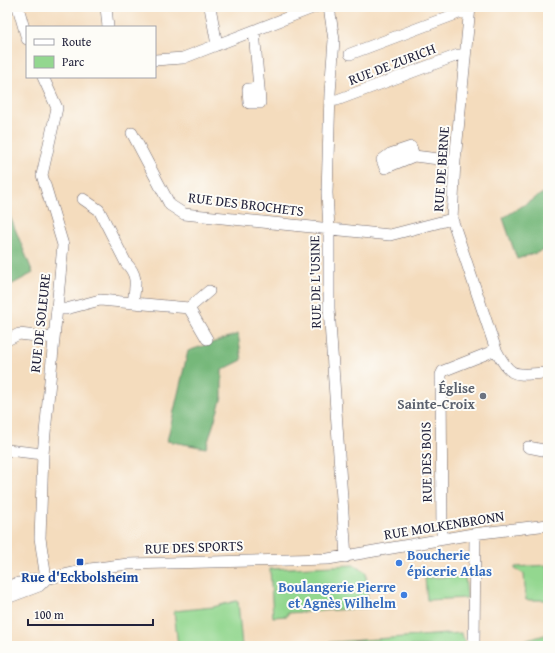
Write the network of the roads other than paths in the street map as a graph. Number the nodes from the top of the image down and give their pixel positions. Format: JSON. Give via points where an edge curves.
{"nodes":[{"id":1,"x":18,"y":7,"type":"edge"},
{"id":2,"x":106,"y":7,"type":"edge"},
{"id":3,"x":210,"y":7,"type":"edge"},
{"id":4,"x":315,"y":7,"type":"edge"},
{"id":5,"x":329,"y":7,"type":"edge"},
{"id":6,"x":470,"y":9,"type":"edge"},
{"id":7,"x":108,"y":26,"type":"edge"},
{"id":8,"x":254,"y":31,"type":"junction"},
{"id":9,"x":26,"y":35,"type":"edge"},
{"id":10,"x":218,"y":45,"type":"junction"},
{"id":11,"x":350,"y":54,"type":"dead end"},
{"id":12,"x":465,"y":55,"type":"junction"},
{"id":13,"x":156,"y":60,"type":"edge"},
{"id":14,"x":43,"y":78,"type":"edge"},
{"id":15,"x":259,"y":88,"type":"dead end"},
{"id":16,"x":330,"y":101,"type":"junction"},
{"id":17,"x":132,"y":133,"type":"dead end"},
{"id":18,"x":414,"y":156,"type":"dead end"},
{"id":19,"x":455,"y":161,"type":"junction"},
{"id":20,"x":83,"y":199,"type":"dead end"},
{"id":21,"x":452,"y":219,"type":"junction"},
{"id":22,"x":329,"y":229,"type":"junction"},
{"id":23,"x":210,"y":291,"type":"dead end"},
{"id":24,"x":133,"y":303,"type":"junction"},
{"id":25,"x":189,"y":308,"type":"junction"},
{"id":26,"x":58,"y":309,"type":"junction"},
{"id":27,"x":54,"y":338,"type":"junction"},
{"id":28,"x":207,"y":339,"type":"dead end"},
{"id":29,"x":7,"y":340,"type":"edge"},
{"id":30,"x":496,"y":350,"type":"junction"},
{"id":31,"x":548,"y":373,"type":"edge"},
{"id":32,"x":528,"y":447,"type":"dead end"},
{"id":33,"x":7,"y":450,"type":"edge"},
{"id":34,"x":548,"y":451,"type":"edge"},
{"id":35,"x":42,"y":454,"type":"junction"},
{"id":36,"x":548,"y":525,"type":"edge"},
{"id":37,"x":475,"y":534,"type":"junction"},
{"id":38,"x":442,"y":539,"type":"junction"},
{"id":39,"x":346,"y":557,"type":"junction"},
{"id":40,"x":46,"y":579,"type":"junction"},
{"id":41,"x":7,"y":586,"type":"edge"},
{"id":42,"x":7,"y":598,"type":"edge"},
{"id":43,"x":474,"y":646,"type":"edge"}],
"edges":[{"from":1,"to":9,"type":"street"},
{"from":2,"to":7,"type":"street"},
{"from":3,"to":10,"type":"street"},
{"from":4,"to":8,"type":"street"},
{"from":5,"to":16,"type":"street","name":"RUE DE L'USINE","via":[[334,40]]},
{"from":6,"to":11,"type":"street"},
{"from":6,"to":12,"type":"street","name":"RUE DE BERNE"},
{"from":8,"to":10,"type":"street"},
{"from":8,"to":15,"type":"street"},
{"from":10,"to":13,"type":"street","via":[[183,58]]},
{"from":12,"to":16,"type":"street","name":"RUE DE ZURICH","via":[[458,55]]},
{"from":12,"to":19,"type":"street","name":"RUE DE BERNE"},
{"from":14,"to":26,"type":"street","name":"RUE DE SOLEURE","via":[[57,108],[42,176],[63,245]]},
{"from":16,"to":22,"type":"street","name":"RUE DE L'USINE","via":[[327,193]]},
{"from":17,"to":22,"type":"street","name":"RUE DES BROCHETS","via":[[170,206],[184,214]]},
{"from":18,"to":19,"type":"street"},
{"from":19,"to":21,"type":"street","name":"RUE DE BERNE"},
{"from":20,"to":24,"type":"street","via":[[99,210],[126,263],[133,270]]},
{"from":21,"to":22,"type":"street","name":"RUE DES BROCHETS","via":[[390,235]]},
{"from":21,"to":30,"type":"street","name":"RUE DE BERNE"},
{"from":22,"to":39,"type":"street","name":"RUE DE L'USINE","via":[[329,308]]},
{"from":23,"to":25,"type":"street"},
{"from":24,"to":25,"type":"street"},
{"from":24,"to":26,"type":"street","via":[[100,300]]},
{"from":25,"to":28,"type":"street"},
{"from":26,"to":27,"type":"street","name":"RUE DE SOLEURE"},
{"from":27,"to":29,"type":"street","via":[[19,334]]},
{"from":27,"to":35,"type":"street","name":"RUE DE SOLEURE"},
{"from":30,"to":31,"type":"street","name":"RUE DE BERNE","via":[[504,367],[510,372]]},
{"from":30,"to":38,"type":"street","name":"RUE DES BOIS","via":[[443,371],[441,375]]},
{"from":32,"to":34,"type":"street"},
{"from":33,"to":35,"type":"street"},
{"from":35,"to":40,"type":"street","name":"RUE DE SOLEURE","via":[[40,538]]},
{"from":36,"to":37,"type":"street","name":"RUE MOLKENBRONN"},
{"from":37,"to":38,"type":"street","name":"RUE MOLKENBRONN"},
{"from":37,"to":43,"type":"street"},
{"from":38,"to":39,"type":"street","name":"RUE MOLKENBRONN"},
{"from":39,"to":40,"type":"street","name":"RUE DES SPORTS","via":[[128,564]]},
{"from":40,"to":41,"type":"street","name":"RUE DES SPORTS"},
{"from":40,"to":42,"type":"street","name":"RUE DES SPORTS","via":[[39,586]]}]}
